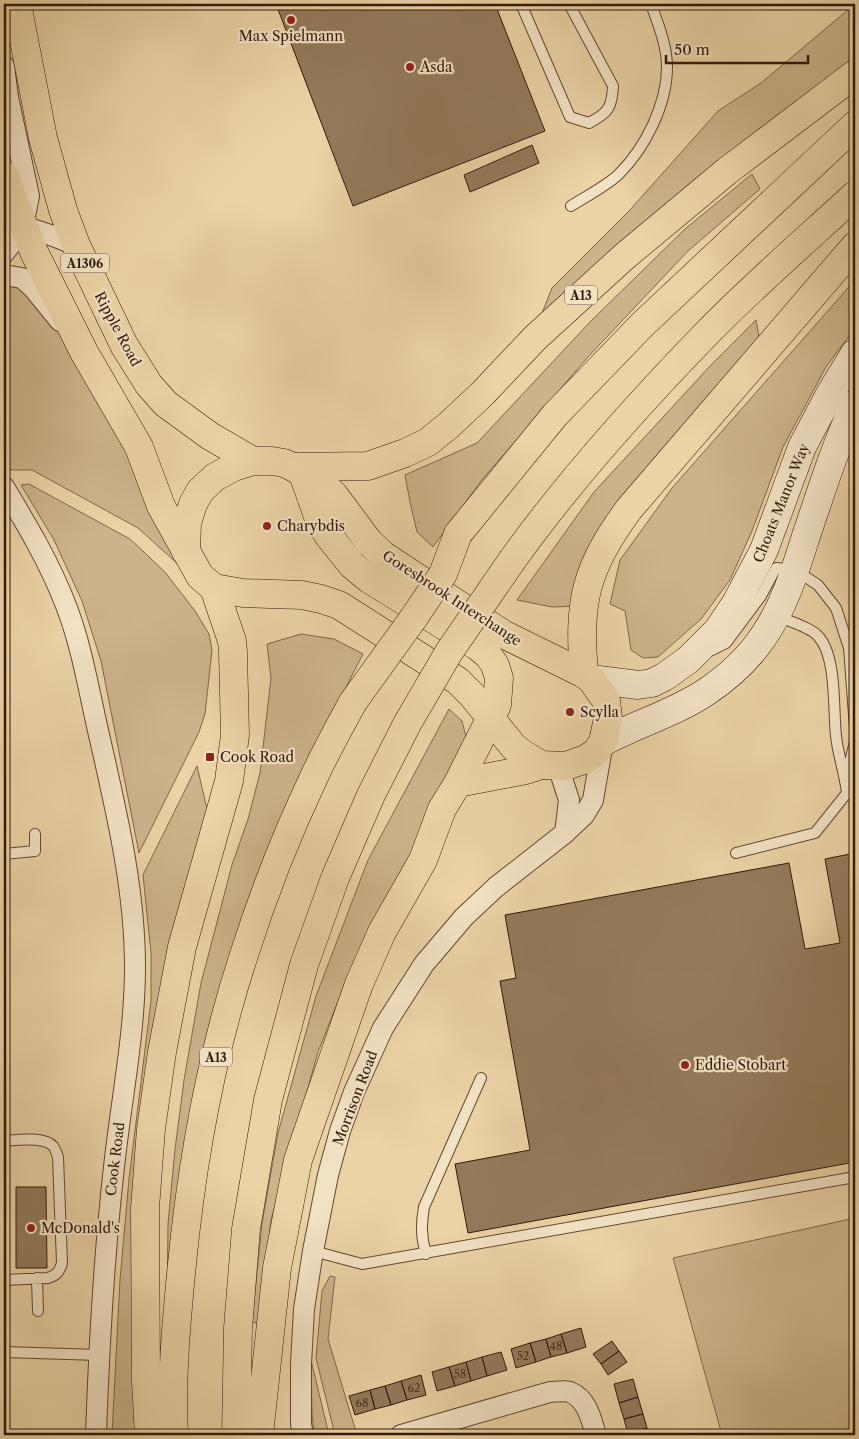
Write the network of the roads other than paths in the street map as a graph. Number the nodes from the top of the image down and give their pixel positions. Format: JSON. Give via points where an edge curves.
{"nodes":[{"id":1,"x":17,"y":4,"type":"edge"},
{"id":2,"x":522,"y":4,"type":"edge"},
{"id":3,"x":569,"y":4,"type":"edge"},
{"id":4,"x":651,"y":4,"type":"edge"},
{"id":5,"x":4,"y":66,"type":"edge"},
{"id":6,"x":855,"y":74,"type":"edge"},
{"id":7,"x":855,"y":126,"type":"edge"},
{"id":8,"x":4,"y":175,"type":"edge"},
{"id":9,"x":855,"y":195,"type":"edge"},
{"id":10,"x":571,"y":206,"type":"dead end"},
{"id":11,"x":13,"y":226,"type":"edge"},
{"id":12,"x":76,"y":246,"type":"junction"},
{"id":13,"x":855,"y":246,"type":"edge"},
{"id":14,"x":4,"y":253,"type":"edge"},
{"id":15,"x":4,"y":275,"type":"edge"},
{"id":16,"x":84,"y":352,"type":"junction"},
{"id":17,"x":855,"y":353,"type":"edge"},
{"id":18,"x":855,"y":404,"type":"edge"},
{"id":19,"x":253,"y":462,"type":"junction"},
{"id":20,"x":298,"y":471,"type":"junction"},
{"id":21,"x":4,"y":487,"type":"edge"},
{"id":22,"x":186,"y":552,"type":"junction"},
{"id":23,"x":795,"y":570,"type":"junction"},
{"id":24,"x":214,"y":588,"type":"junction"},
{"id":25,"x":776,"y":616,"type":"junction"},
{"id":26,"x":688,"y":660,"type":"junction"},
{"id":27,"x":588,"y":676,"type":"junction"},
{"id":28,"x":492,"y":719,"type":"junction"},
{"id":29,"x":855,"y":728,"type":"edge"},
{"id":30,"x":603,"y":742,"type":"junction"},
{"id":31,"x":855,"y":742,"type":"edge"},
{"id":32,"x":549,"y":766,"type":"junction"},
{"id":33,"x":845,"y":778,"type":"junction"},
{"id":34,"x":458,"y":783,"type":"junction"},
{"id":35,"x":851,"y":794,"type":"edge"},
{"id":36,"x":565,"y":833,"type":"junction"},
{"id":37,"x":35,"y":834,"type":"dead end"},
{"id":38,"x":736,"y":853,"type":"dead end"},
{"id":39,"x":4,"y":854,"type":"edge"},
{"id":40,"x":480,"y":1078,"type":"dead end"},
{"id":41,"x":4,"y":1141,"type":"edge"},
{"id":42,"x":855,"y":1178,"type":"edge"},
{"id":43,"x":313,"y":1251,"type":"junction"},
{"id":44,"x":426,"y":1254,"type":"junction"},
{"id":45,"x":37,"y":1278,"type":"junction"},
{"id":46,"x":4,"y":1280,"type":"edge"},
{"id":47,"x":38,"y":1311,"type":"dead end"},
{"id":48,"x":4,"y":1352,"type":"edge"},
{"id":49,"x":99,"y":1355,"type":"junction"},
{"id":50,"x":96,"y":1435,"type":"edge"},
{"id":51,"x":149,"y":1435,"type":"edge"},
{"id":52,"x":174,"y":1435,"type":"edge"},
{"id":53,"x":236,"y":1435,"type":"edge"},
{"id":54,"x":259,"y":1435,"type":"edge"},
{"id":55,"x":303,"y":1435,"type":"edge"},
{"id":56,"x":402,"y":1435,"type":"edge"},
{"id":57,"x":596,"y":1435,"type":"edge"}],
"edges":[{"from":1,"to":12,"type":"main road","name":"Ripple Road","number":"A1306","via":[[44,138]]},
{"from":2,"to":3,"type":"lane","via":[[570,117],[589,123],[604,115],[612,100],[613,86]]},
{"from":4,"to":10,"type":"lane","via":[[663,38],[667,67],[661,103],[643,145],[618,175]]},
{"from":5,"to":11,"type":"street","via":[[29,196]]},
{"from":6,"to":20,"type":"main road","number":"A13","via":[[727,171],[625,256],[535,338],[450,425],[428,442],[368,466]]},
{"from":7,"to":52,"type":"main road","number":"A13","bridge":true,"via":[[643,324],[555,415],[458,534],[443,574],[353,702],[314,777],[277,863],[223,1026],[206,1100],[185,1227],[176,1324]]},
{"from":8,"to":11,"type":"main road","number":"A1306"},
{"from":9,"to":53,"type":"main road","bridge":true,"via":[[709,332],[597,453],[535,529],[449,652],[371,795],[335,878],[304,965],[268,1100],[246,1229],[238,1328]]},
{"from":11,"to":12,"type":"street","via":[[53,236]]},
{"from":11,"to":14,"type":"street","via":[[16,238]]},
{"from":11,"to":16,"type":"main road","number":"A1306"},
{"from":12,"to":19,"type":"main road","name":"Ripple Road","number":"A1306","via":[[124,345],[149,385],[166,404]]},
{"from":13,"to":27,"type":"main road","via":[[612,532],[597,559],[584,599],[581,631]]},
{"from":15,"to":16,"type":"street","via":[[22,278],[34,289]]},
{"from":16,"to":22,"type":"main road","number":"A1306","via":[[139,447],[162,506]]},
{"from":17,"to":26,"type":"street","name":"Choats Manor Way","via":[[802,447],[764,550],[736,603],[718,630]]},
{"from":18,"to":23,"type":"street"},
{"from":19,"to":20,"type":"main road","name":"Goresbrook Interchange","via":[[284,463]]},
{"from":19,"to":22,"type":"main road","name":"Goresbrook Interchange","via":[[215,477],[200,491],[187,523]]},
{"from":20,"to":27,"type":"main road","name":"Goresbrook Interchange","via":[[334,495],[369,542],[384,556],[503,634]]},
{"from":20,"to":28,"type":"main road","via":[[320,522],[352,565],[369,579],[477,646],[496,665],[498,705]]},
{"from":21,"to":49,"type":"street","name":"Cook Road","via":[[42,552],[66,605],[104,758],[127,865],[133,910],[136,968],[132,1027],[108,1220]]},
{"from":22,"to":24,"type":"main road","via":[[200,576]]},
{"from":23,"to":25,"type":"street"},
{"from":23,"to":26,"type":"lane","via":[[776,568],[761,596],[726,643]]},
{"from":23,"to":29,"type":"lane","via":[[818,585],[836,608],[849,648]]},
{"from":24,"to":28,"type":"main road","via":[[244,593],[302,595],[339,606],[458,682]]},
{"from":24,"to":51,"type":"main road","via":[[232,642],[235,735],[229,781],[182,948],[162,1052],[152,1129],[145,1208]]},
{"from":25,"to":30,"type":"street","via":[[746,658],[704,693]]},
{"from":25,"to":33,"type":"lane","via":[[817,634],[826,647],[832,674],[836,738]]},
{"from":26,"to":27,"type":"street","name":"Choats Manor Way","via":[[652,683],[638,685]]},
{"from":27,"to":30,"type":"main road","name":"Goresbrook Interchange","via":[[606,700],[608,718]]},
{"from":28,"to":32,"type":"main road","via":[[520,752]]},
{"from":28,"to":34,"type":"main road"},
{"from":30,"to":32,"type":"main road","via":[[586,760],[566,766]]},
{"from":30,"to":36,"type":"street","name":"Morrison Road","via":[[593,800],[584,815]]},
{"from":31,"to":33,"type":"lane"},
{"from":32,"to":34,"type":"main road"},
{"from":32,"to":36,"type":"street","via":[[569,800]]},
{"from":33,"to":35,"type":"lane"},
{"from":34,"to":54,"type":"main road","via":[[442,809],[423,860],[382,932],[359,984],[298,1160],[277,1268]]},
{"from":35,"to":38,"type":"lane","via":[[814,833]]},
{"from":36,"to":43,"type":"street","name":"Morrison Road","via":[[496,887],[464,917],[424,964],[383,1028],[340,1131]]},
{"from":37,"to":39,"type":"lane","via":[[35,851]]},
{"from":40,"to":44,"type":"lane","via":[[424,1206],[421,1238]]},
{"from":41,"to":45,"type":"lane","via":[[48,1142],[55,1147],[58,1157],[62,1263],[55,1276]]},
{"from":42,"to":44,"type":"lane"},
{"from":43,"to":44,"type":"lane","via":[[362,1264]]},
{"from":43,"to":55,"type":"street","name":"Morrison Road","via":[[304,1309],[301,1364]]},
{"from":45,"to":46,"type":"lane"},
{"from":45,"to":47,"type":"lane"},
{"from":48,"to":49,"type":"lane"},
{"from":49,"to":50,"type":"street","name":"Cook Road"},
{"from":56,"to":57,"type":"street","via":[[550,1392],[568,1392],[582,1400]]}]}
